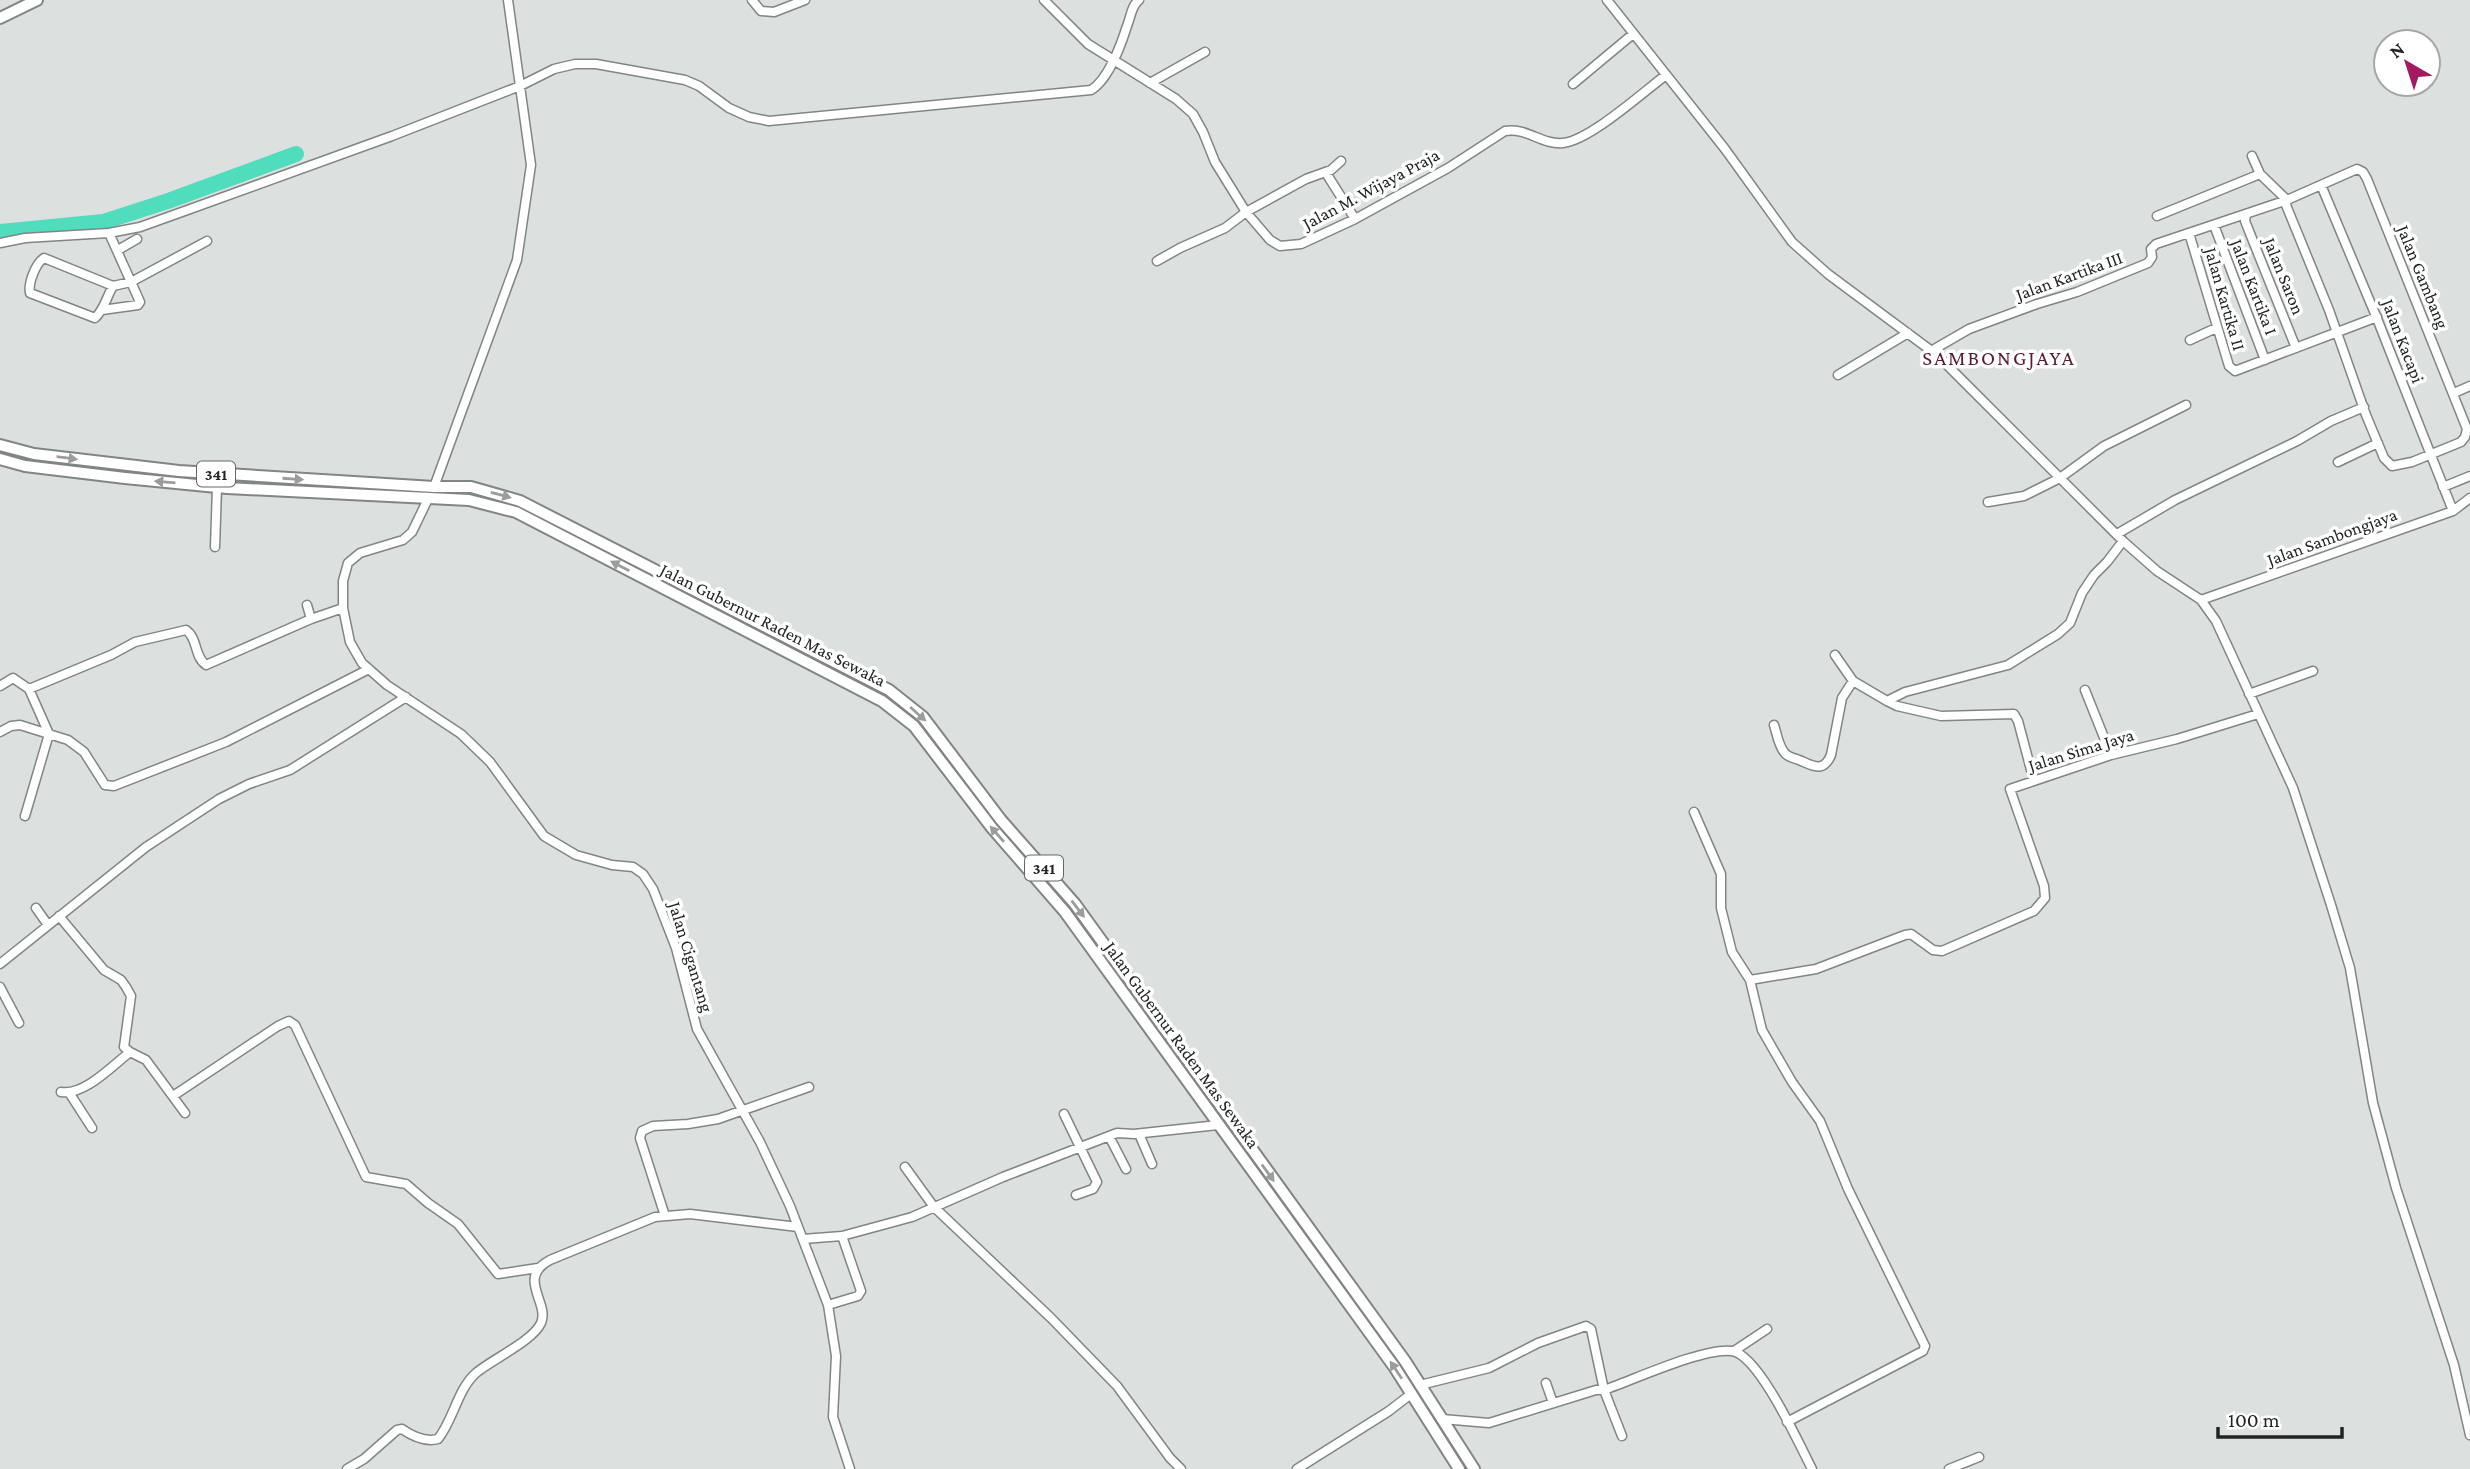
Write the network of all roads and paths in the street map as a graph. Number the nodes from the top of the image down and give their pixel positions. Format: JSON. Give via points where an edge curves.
{"nodes":[{"id":1,"x":37,"y":0,"type":"edge"},
{"id":2,"x":508,"y":0,"type":"edge"},
{"id":3,"x":752,"y":0,"type":"edge"},
{"id":4,"x":806,"y":0,"type":"edge"},
{"id":5,"x":1044,"y":0,"type":"edge"},
{"id":6,"x":1139,"y":0,"type":"edge"},
{"id":7,"x":1607,"y":0,"type":"edge"},
{"id":8,"x":0,"y":18,"type":"edge"},
{"id":9,"x":1633,"y":34,"type":"junction"},
{"id":10,"x":1205,"y":52,"type":"dead end"},
{"id":11,"x":1110,"y":58,"type":"junction"},
{"id":12,"x":1666,"y":75,"type":"junction"},
{"id":13,"x":1150,"y":83,"type":"junction"},
{"id":14,"x":1573,"y":84,"type":"dead end"},
{"id":15,"x":520,"y":86,"type":"junction"},
{"id":16,"x":2252,"y":156,"type":"dead end"},
{"id":17,"x":1341,"y":162,"type":"dead end"},
{"id":18,"x":1326,"y":173,"type":"junction"},
{"id":19,"x":2260,"y":174,"type":"junction"},
{"id":20,"x":2321,"y":185,"type":"junction"},
{"id":21,"x":2287,"y":200,"type":"junction"},
{"id":22,"x":1246,"y":212,"type":"junction"},
{"id":23,"x":2246,"y":215,"type":"junction"},
{"id":24,"x":2157,"y":216,"type":"dead end"},
{"id":25,"x":1355,"y":219,"type":"junction"},
{"id":26,"x":2214,"y":225,"type":"junction"},
{"id":27,"x":108,"y":233,"type":"junction"},
{"id":28,"x":2189,"y":233,"type":"junction"},
{"id":29,"x":137,"y":239,"type":"dead end"},
{"id":30,"x":207,"y":241,"type":"dead end"},
{"id":31,"x":0,"y":243,"type":"edge"},
{"id":32,"x":118,"y":250,"type":"junction"},
{"id":33,"x":1157,"y":261,"type":"dead end"},
{"id":34,"x":131,"y":282,"type":"junction"},
{"id":35,"x":113,"y":286,"type":"junction"},
{"id":36,"x":102,"y":310,"type":"junction"},
{"id":37,"x":2377,"y":317,"type":"junction"},
{"id":38,"x":2216,"y":328,"type":"junction"},
{"id":39,"x":1908,"y":333,"type":"junction"},
{"id":40,"x":2337,"y":333,"type":"junction"},
{"id":41,"x":2190,"y":340,"type":"dead end"},
{"id":42,"x":2297,"y":348,"type":"junction"},
{"id":43,"x":1931,"y":351,"type":"junction"},
{"id":44,"x":2265,"y":360,"type":"junction"},
{"id":45,"x":1838,"y":374,"type":"dead end"},
{"id":46,"x":2470,"y":386,"type":"edge"},
{"id":47,"x":2454,"y":393,"type":"junction"},
{"id":48,"x":2186,"y":405,"type":"dead end"},
{"id":49,"x":2364,"y":407,"type":"junction"},
{"id":50,"x":2378,"y":443,"type":"junction"},
{"id":51,"x":0,"y":445,"type":"edge"},
{"id":52,"x":2430,"y":455,"type":"junction"},
{"id":53,"x":0,"y":459,"type":"edge"},
{"id":54,"x":2339,"y":462,"type":"dead end"},
{"id":55,"x":2470,"y":476,"type":"edge"},
{"id":56,"x":263,"y":477,"type":"junction"},
{"id":57,"x":2060,"y":478,"type":"junction"},
{"id":58,"x":217,"y":487,"type":"junction"},
{"id":59,"x":434,"y":487,"type":"junction"},
{"id":60,"x":2443,"y":487,"type":"junction"},
{"id":61,"x":260,"y":489,"type":"junction"},
{"id":62,"x":2470,"y":498,"type":"edge"},
{"id":63,"x":428,"y":499,"type":"junction"},
{"id":64,"x":1988,"y":502,"type":"dead end"},
{"id":65,"x":2453,"y":511,"type":"junction"},
{"id":66,"x":2120,"y":537,"type":"junction"},
{"id":67,"x":215,"y":547,"type":"dead end"},
{"id":68,"x":599,"y":549,"type":"junction"},
{"id":69,"x":2201,"y":600,"type":"junction"},
{"id":70,"x":307,"y":605,"type":"dead end"},
{"id":71,"x":343,"y":608,"type":"junction"},
{"id":72,"x":311,"y":619,"type":"junction"},
{"id":73,"x":1835,"y":655,"type":"dead end"},
{"id":74,"x":369,"y":669,"type":"junction"},
{"id":75,"x":2313,"y":671,"type":"dead end"},
{"id":76,"x":1853,"y":681,"type":"junction"},
{"id":77,"x":0,"y":686,"type":"edge"},
{"id":78,"x":29,"y":689,"type":"junction"},
{"id":79,"x":2085,"y":690,"type":"dead end"},
{"id":80,"x":2249,"y":694,"type":"junction"},
{"id":81,"x":406,"y":697,"type":"junction"},
{"id":82,"x":1887,"y":701,"type":"junction"},
{"id":83,"x":2258,"y":714,"type":"junction"},
{"id":84,"x":1774,"y":725,"type":"dead end"},
{"id":85,"x":0,"y":732,"type":"edge"},
{"id":86,"x":49,"y":734,"type":"junction"},
{"id":87,"x":2111,"y":755,"type":"junction"},
{"id":88,"x":2034,"y":781,"type":"junction"},
{"id":89,"x":981,"y":793,"type":"junction"},
{"id":90,"x":971,"y":800,"type":"junction"},
{"id":91,"x":1694,"y":812,"type":"dead end"},
{"id":92,"x":25,"y":816,"type":"dead end"},
{"id":93,"x":36,"y":908,"type":"dead end"},
{"id":94,"x":60,"y":916,"type":"junction"},
{"id":95,"x":48,"y":925,"type":"junction"},
{"id":96,"x":0,"y":964,"type":"edge"},
{"id":97,"x":1750,"y":980,"type":"junction"},
{"id":98,"x":0,"y":987,"type":"edge"},
{"id":99,"x":19,"y":1023,"type":"dead end"},
{"id":100,"x":130,"y":1052,"type":"junction"},
{"id":101,"x":1200,"y":1079,"type":"junction"},
{"id":102,"x":809,"y":1087,"type":"dead end"},
{"id":103,"x":1191,"y":1087,"type":"junction"},
{"id":104,"x":173,"y":1096,"type":"junction"},
{"id":105,"x":743,"y":1111,"type":"junction"},
{"id":106,"x":185,"y":1113,"type":"dead end"},
{"id":107,"x":1064,"y":1114,"type":"dead end"},
{"id":108,"x":1218,"y":1125,"type":"junction"},
{"id":109,"x":92,"y":1128,"type":"dead end"},
{"id":110,"x":1139,"y":1134,"type":"junction"},
{"id":111,"x":1109,"y":1136,"type":"junction"},
{"id":112,"x":1080,"y":1147,"type":"junction"},
{"id":113,"x":1152,"y":1164,"type":"dead end"},
{"id":114,"x":905,"y":1167,"type":"dead end"},
{"id":115,"x":1126,"y":1169,"type":"dead end"},
{"id":116,"x":1076,"y":1195,"type":"dead end"},
{"id":117,"x":934,"y":1207,"type":"junction"},
{"id":118,"x":665,"y":1216,"type":"junction"},
{"id":119,"x":798,"y":1227,"type":"junction"},
{"id":120,"x":842,"y":1236,"type":"junction"},
{"id":121,"x":803,"y":1238,"type":"junction"},
{"id":122,"x":538,"y":1268,"type":"junction"},
{"id":123,"x":1361,"y":1301,"type":"junction"},
{"id":124,"x":828,"y":1305,"type":"junction"},
{"id":125,"x":1351,"y":1309,"type":"junction"},
{"id":126,"x":1767,"y":1329,"type":"dead end"},
{"id":127,"x":1734,"y":1351,"type":"junction"},
{"id":128,"x":1546,"y":1383,"type":"dead end"},
{"id":129,"x":1420,"y":1385,"type":"junction"},
{"id":130,"x":1604,"y":1391,"type":"junction"},
{"id":131,"x":1411,"y":1394,"type":"junction"},
{"id":132,"x":2470,"y":1395,"type":"edge"},
{"id":133,"x":2460,"y":1397,"type":"junction"},
{"id":134,"x":1553,"y":1403,"type":"junction"},
{"id":135,"x":1442,"y":1419,"type":"junction"},
{"id":136,"x":1787,"y":1422,"type":"junction"},
{"id":137,"x":2470,"y":1435,"type":"edge"},
{"id":138,"x":1622,"y":1436,"type":"dead end"},
{"id":139,"x":1979,"y":1457,"type":"dead end"},
{"id":140,"x":347,"y":1469,"type":"edge"},
{"id":141,"x":850,"y":1469,"type":"edge"},
{"id":142,"x":1181,"y":1469,"type":"edge"},
{"id":143,"x":1297,"y":1469,"type":"edge"},
{"id":144,"x":1459,"y":1469,"type":"edge"},
{"id":145,"x":1474,"y":1469,"type":"edge"},
{"id":146,"x":1812,"y":1469,"type":"edge"},
{"id":147,"x":1949,"y":1469,"type":"edge"}],
"edges":[{"from":1,"to":8,"type":"main road"},
{"from":2,"to":15,"type":"street"},
{"from":3,"to":4,"type":"street","via":[[761,11],[774,12]]},
{"from":5,"to":11,"type":"street","name":"Jalan M. Wijaya Praja","via":[[1088,44]]},
{"from":6,"to":11,"type":"street"},
{"from":7,"to":9,"type":"street"},
{"from":9,"to":12,"type":"street"},
{"from":9,"to":14,"type":"street"},
{"from":10,"to":13,"type":"street"},
{"from":11,"to":13,"type":"street","name":"Jalan M. Wijaya Praja"},
{"from":11,"to":15,"type":"street","via":[[1104,79],[1091,90],[769,121],[729,108],[685,80],[596,64],[554,69]]},
{"from":12,"to":25,"type":"street","name":"Jalan M. Wijaya Praja","via":[[1581,138],[1562,143],[1505,131]]},
{"from":12,"to":39,"type":"street","via":[[1792,242]]},
{"from":13,"to":22,"type":"street","name":"Jalan M. Wijaya Praja","via":[[1193,114]]},
{"from":15,"to":27,"type":"street","via":[[140,227]]},
{"from":15,"to":59,"type":"street","via":[[531,166],[517,260]]},
{"from":16,"to":19,"type":"street"},
{"from":17,"to":18,"type":"street"},
{"from":18,"to":22,"type":"street"},
{"from":18,"to":25,"type":"street"},
{"from":19,"to":21,"type":"street"},
{"from":19,"to":24,"type":"street"},
{"from":20,"to":21,"type":"street","name":"Jalan Kartika III"},
{"from":20,"to":37,"type":"street","name":"Jalan Kacapi"},
{"from":20,"to":47,"type":"street","name":"Jalan Gambang","via":[[2357,170],[2363,172]]},
{"from":21,"to":23,"type":"street","name":"Jalan Kartika III"},
{"from":21,"to":40,"type":"street"},
{"from":22,"to":25,"type":"street","name":"Jalan M. Wijaya Praja","via":[[1280,246],[1301,244]]},
{"from":22,"to":33,"type":"street","via":[[1225,228]]},
{"from":23,"to":26,"type":"street","name":"Jalan Kartika III"},
{"from":23,"to":42,"type":"street","name":"Jalan Saron"},
{"from":26,"to":28,"type":"street","name":"Jalan Kartika III"},
{"from":26,"to":44,"type":"street","name":"Jalan Kartika I"},
{"from":27,"to":31,"type":"street"},
{"from":27,"to":32,"type":"street"},
{"from":28,"to":38,"type":"street","name":"Jalan Kartika II"},
{"from":28,"to":43,"type":"street","name":"Jalan Kartika III","via":[[2153,245],[2148,262],[2077,292],[1969,328]]},
{"from":29,"to":32,"type":"street"},
{"from":30,"to":34,"type":"street"},
{"from":32,"to":34,"type":"street"},
{"from":34,"to":35,"type":"street"},
{"from":34,"to":36,"type":"street","via":[[138,305]]},
{"from":35,"to":36,"type":"street"},
{"from":35,"to":36,"type":"street","via":[[44,258],[38,262],[30,293],[95,318]]},
{"from":37,"to":40,"type":"street"},
{"from":37,"to":52,"type":"street","name":"Jalan Kacapi"},
{"from":38,"to":41,"type":"street"},
{"from":38,"to":44,"type":"street","name":"Jalan Kartika II","via":[[2235,371]]},
{"from":39,"to":43,"type":"street"},
{"from":39,"to":45,"type":"street"},
{"from":40,"to":42,"type":"street"},
{"from":40,"to":49,"type":"street"},
{"from":42,"to":44,"type":"street"},
{"from":43,"to":57,"type":"street"},
{"from":46,"to":47,"type":"street"},
{"from":47,"to":52,"type":"street","name":"Jalan Gambang","via":[[2467,429],[2465,437]]},
{"from":48,"to":57,"type":"street","via":[[2105,446]]},
{"from":49,"to":50,"type":"street"},
{"from":49,"to":66,"type":"street","via":[[2175,500]]},
{"from":50,"to":52,"type":"street","via":[[2392,466]]},
{"from":50,"to":54,"type":"street"},
{"from":51,"to":56,"type":"main road","number":"341","one_way":true,"via":[[34,454]]},
{"from":52,"to":60,"type":"street","name":"Jalan Kacapi"},
{"from":58,"to":53,"type":"main road","name":"Jalan Gubernur Raden Mas Sewaka","number":"341","one_way":true,"via":[[25,466]]},
{"from":55,"to":60,"type":"street"},
{"from":56,"to":59,"type":"main road","number":"341","one_way":true},
{"from":56,"to":61,"type":"main road"},
{"from":57,"to":64,"type":"street","via":[[2024,496]]},
{"from":57,"to":66,"type":"street"},
{"from":58,"to":61,"type":"main road","name":"Jalan Gubernur Raden Mas Sewaka","number":"341"},
{"from":58,"to":67,"type":"street"},
{"from":59,"to":68,"type":"main road","name":"Jalan Gubernur Raden Mas Sewaka","number":"341","one_way":true,"via":[[471,487],[520,500]]},
{"from":60,"to":65,"type":"street","name":"Jalan Kacapi"},
{"from":61,"to":63,"type":"main road","name":"Jalan Gubernur Raden Mas Sewaka","number":"341"},
{"from":62,"to":65,"type":"street","name":"Jalan Sambongjaya"},
{"from":63,"to":68,"type":"main road","name":"Jalan Gubernur Raden Mas Sewaka","number":"341","via":[[469,500],[516,512]]},
{"from":63,"to":71,"type":"street","name":"Jalan Cigantang","via":[[412,532],[403,540],[360,553],[348,563]]},
{"from":65,"to":69,"type":"street","name":"Jalan Sambongjaya"},
{"from":66,"to":69,"type":"street","via":[[2157,571]]},
{"from":66,"to":82,"type":"street","via":[[2082,593],[2070,623],[2058,634],[2008,665]]},
{"from":68,"to":89,"type":"main road","name":"Jalan Gubernur Raden Mas Sewaka","number":"341","one_way":true,"via":[[889,690],[923,717]]},
{"from":90,"to":68,"type":"main road","name":"Jalan Gubernur Raden Mas Sewaka","number":"341","one_way":true,"via":[[914,726],[882,701]]},
{"from":69,"to":80,"type":"street","via":[[2216,621]]},
{"from":70,"to":72,"type":"street"},
{"from":71,"to":72,"type":"street"},
{"from":71,"to":74,"type":"street","name":"Jalan Cigantang","via":[[350,642]]},
{"from":72,"to":78,"type":"street","via":[[206,665],[189,631],[144,639]]},
{"from":73,"to":76,"type":"street"},
{"from":74,"to":81,"type":"street","name":"Jalan Cigantang"},
{"from":74,"to":86,"type":"street","via":[[226,742],[122,785],[105,785],[83,752],[68,740]]},
{"from":75,"to":80,"type":"street"},
{"from":76,"to":82,"type":"street"},
{"from":76,"to":84,"type":"street","via":[[1842,698],[1831,755],[1821,767],[1787,756]]},
{"from":77,"to":78,"type":"street","via":[[13,678]]},
{"from":78,"to":86,"type":"street"},
{"from":79,"to":87,"type":"street"},
{"from":80,"to":83,"type":"street"},
{"from":81,"to":94,"type":"street","via":[[290,770],[219,799],[146,847]]},
{"from":81,"to":105,"type":"street","name":"Jalan Cigantang","via":[[461,734],[490,762],[544,836],[576,855],[633,867],[643,874],[676,948],[697,1029]]},
{"from":82,"to":88,"type":"street","via":[[1941,716],[2014,714]]},
{"from":83,"to":87,"type":"street","name":"Jalan Sima Jaya"},
{"from":83,"to":133,"type":"street","via":[[2293,788],[2347,955],[2373,1102]]},
{"from":85,"to":86,"type":"street","via":[[17,724]]},
{"from":86,"to":92,"type":"street"},
{"from":87,"to":88,"type":"street","name":"Jalan Sima Jaya"},
{"from":88,"to":97,"type":"street","name":"Jalan Sima Jaya","via":[[2010,790],[2044,886],[2045,898],[2034,911],[1942,951],[1911,934],[1816,969]]},
{"from":89,"to":90,"type":"main road"},
{"from":89,"to":101,"type":"main road","name":"Jalan Gubernur Raden Mas Sewaka","number":"341","one_way":true,"via":[[1075,904]]},
{"from":103,"to":90,"type":"main road","name":"Jalan Gubernur Raden Mas Sewaka","number":"341","one_way":true,"via":[[1065,912]]},
{"from":91,"to":97,"type":"street","via":[[1721,874],[1720,902],[1732,952]]},
{"from":93,"to":95,"type":"street"},
{"from":94,"to":95,"type":"street"},
{"from":94,"to":100,"type":"street","via":[[104,970],[127,987],[131,996],[124,1045]]},
{"from":95,"to":96,"type":"street"},
{"from":97,"to":136,"type":"street","via":[[1762,1030],[1819,1121],[1925,1346]]},
{"from":98,"to":99,"type":"street"},
{"from":100,"to":104,"type":"street","via":[[143,1057]]},
{"from":100,"to":109,"type":"street","via":[[82,1090],[66,1093]]},
{"from":101,"to":103,"type":"main road"},
{"from":101,"to":123,"type":"main road","name":"Jalan Gubernur Raden Mas Sewaka","number":"341","one_way":true},
{"from":102,"to":105,"type":"street"},
{"from":103,"to":108,"type":"main road","name":"Jalan Gubernur Raden Mas Sewaka","number":"341"},
{"from":104,"to":106,"type":"street"},
{"from":104,"to":122,"type":"street","via":[[289,1021],[295,1025],[366,1177],[406,1184],[458,1224],[498,1274]]},
{"from":105,"to":118,"type":"street","via":[[688,1125],[653,1126],[640,1133]]},
{"from":105,"to":119,"type":"street","name":"Jalan Cigantang"},
{"from":107,"to":112,"type":"street"},
{"from":108,"to":110,"type":"street"},
{"from":108,"to":125,"type":"main road","name":"Jalan Gubernur Raden Mas Sewaka","number":"341"},
{"from":110,"to":111,"type":"street"},
{"from":110,"to":113,"type":"street"},
{"from":111,"to":112,"type":"street"},
{"from":111,"to":115,"type":"street"},
{"from":112,"to":116,"type":"street","via":[[1097,1182],[1093,1189]]},
{"from":112,"to":117,"type":"street"},
{"from":114,"to":117,"type":"street"},
{"from":117,"to":120,"type":"street"},
{"from":117,"to":142,"type":"street","via":[[1117,1386]]},
{"from":118,"to":119,"type":"street","via":[[690,1214]]},
{"from":118,"to":122,"type":"street"},
{"from":119,"to":121,"type":"street","name":"Jalan Cigantang"},
{"from":120,"to":121,"type":"street"},
{"from":120,"to":124,"type":"street","via":[[861,1292]]},
{"from":121,"to":124,"type":"street","name":"Jalan Cigantang"},
{"from":122,"to":140,"type":"street","via":[[535,1283],[541,1324],[476,1373],[438,1439],[397,1430]]},
{"from":123,"to":125,"type":"main road"},
{"from":123,"to":129,"type":"main road","name":"Jalan Gubernur Raden Mas Sewaka","number":"341"},
{"from":124,"to":141,"type":"street","name":"Jalan Cigantang","via":[[836,1356],[833,1417]]},
{"from":131,"to":125,"type":"main road","name":"Jalan Gubernur Raden Mas Sewaka","number":"341","one_way":true},
{"from":126,"to":127,"type":"street"},
{"from":127,"to":130,"type":"street","via":[[1685,1360]]},
{"from":127,"to":136,"type":"street","via":[[1748,1359],[1769,1387]]},
{"from":128,"to":134,"type":"street"},
{"from":129,"to":130,"type":"street","via":[[1489,1368],[1586,1326],[1591,1329]]},
{"from":129,"to":135,"type":"main road","name":"Jalan Gubernur Raden Mas Sewaka","number":"341"},
{"from":130,"to":134,"type":"street"},
{"from":130,"to":138,"type":"street"},
{"from":131,"to":143,"type":"street"},
{"from":131,"to":144,"type":"main road","name":"Jalan Gubernur Raden Mas Sewaka","number":"341"},
{"from":132,"to":133,"type":"street"},
{"from":133,"to":137,"type":"street"},
{"from":134,"to":135,"type":"street","via":[[1489,1423]]},
{"from":135,"to":145,"type":"main road","name":"Jalan Gubernur Raden Mas Sewaka","number":"341"},
{"from":136,"to":146,"type":"street"},
{"from":139,"to":147,"type":"street"}]}
